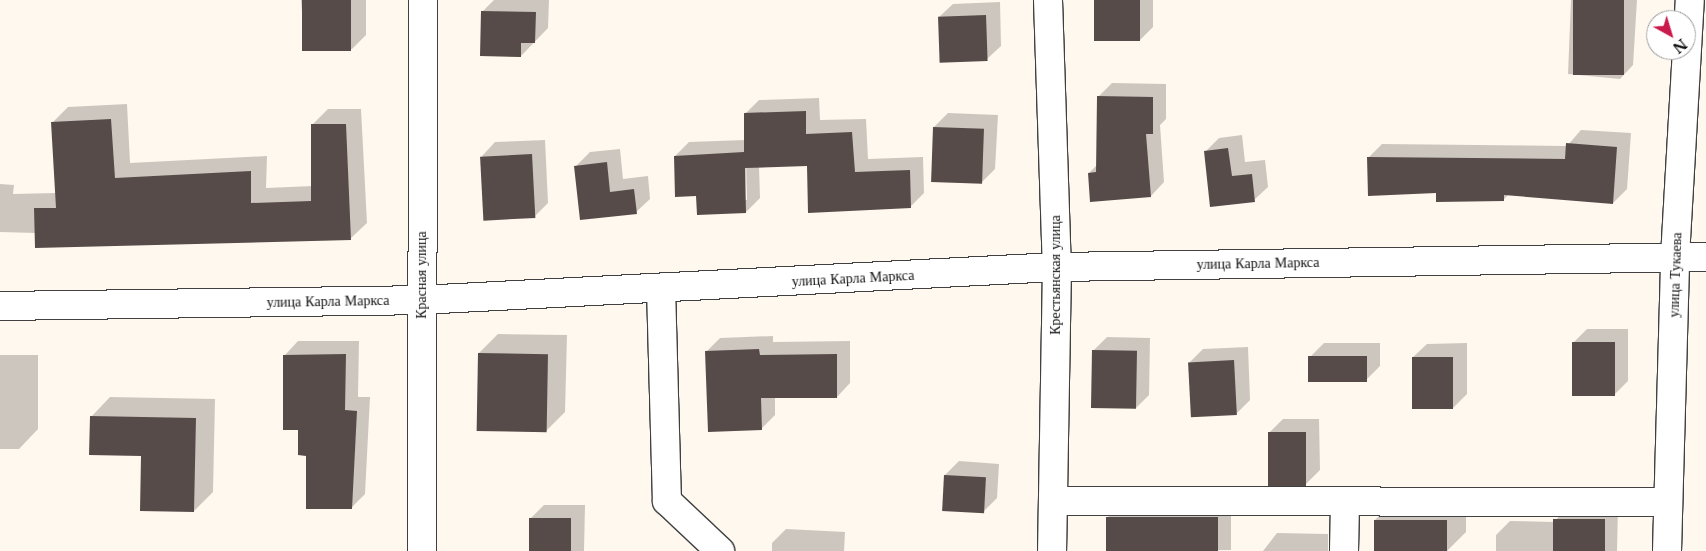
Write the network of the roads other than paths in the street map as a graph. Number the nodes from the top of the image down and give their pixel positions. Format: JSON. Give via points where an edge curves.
{"nodes":[{"id":1,"x":423,"y":0,"type":"edge"},
{"id":2,"x":1048,"y":0,"type":"edge"},
{"id":3,"x":1690,"y":0,"type":"edge"},
{"id":4,"x":1675,"y":257,"type":"junction"},
{"id":5,"x":1706,"y":257,"type":"edge"},
{"id":6,"x":1057,"y":267,"type":"junction"},
{"id":7,"x":661,"y":288,"type":"junction"},
{"id":8,"x":420,"y":300,"type":"junction"},
{"id":9,"x":0,"y":306,"type":"edge"},
{"id":10,"x":1053,"y":501,"type":"junction"},
{"id":11,"x":1668,"y":502,"type":"junction"},
{"id":12,"x":1345,"y":505,"type":"junction"},
{"id":13,"x":422,"y":551,"type":"edge"},
{"id":14,"x":720,"y":551,"type":"edge"},
{"id":15,"x":1052,"y":551,"type":"edge"},
{"id":16,"x":1344,"y":551,"type":"edge"},
{"id":17,"x":1667,"y":551,"type":"edge"}],
"edges":[{"from":1,"to":8,"type":"street","name":"Красная улица"},
{"from":2,"to":6,"type":"street","name":"Крестьянская улица"},
{"from":3,"to":4,"type":"street","name":"улица Тукаева"},
{"from":4,"to":5,"type":"street","name":"улица Карла Маркса"},
{"from":4,"to":6,"type":"street","name":"улица Карла Маркса"},
{"from":4,"to":11,"type":"street","name":"улица Тукаева"},
{"from":6,"to":7,"type":"street","name":"улица Карла Маркса"},
{"from":6,"to":10,"type":"street","name":"Крестьянская улица"},
{"from":7,"to":8,"type":"street","name":"улица Карла Маркса"},
{"from":7,"to":14,"type":"street","via":[[667,501]]},
{"from":8,"to":9,"type":"street","name":"улица Карла Маркса"},
{"from":8,"to":13,"type":"street","name":"Красная улица"},
{"from":10,"to":12,"type":"street"},
{"from":10,"to":15,"type":"street","name":"Крестьянская улица"},
{"from":11,"to":12,"type":"street"},
{"from":11,"to":17,"type":"street","name":"улица Тукаева"},
{"from":12,"to":16,"type":"street"}]}
